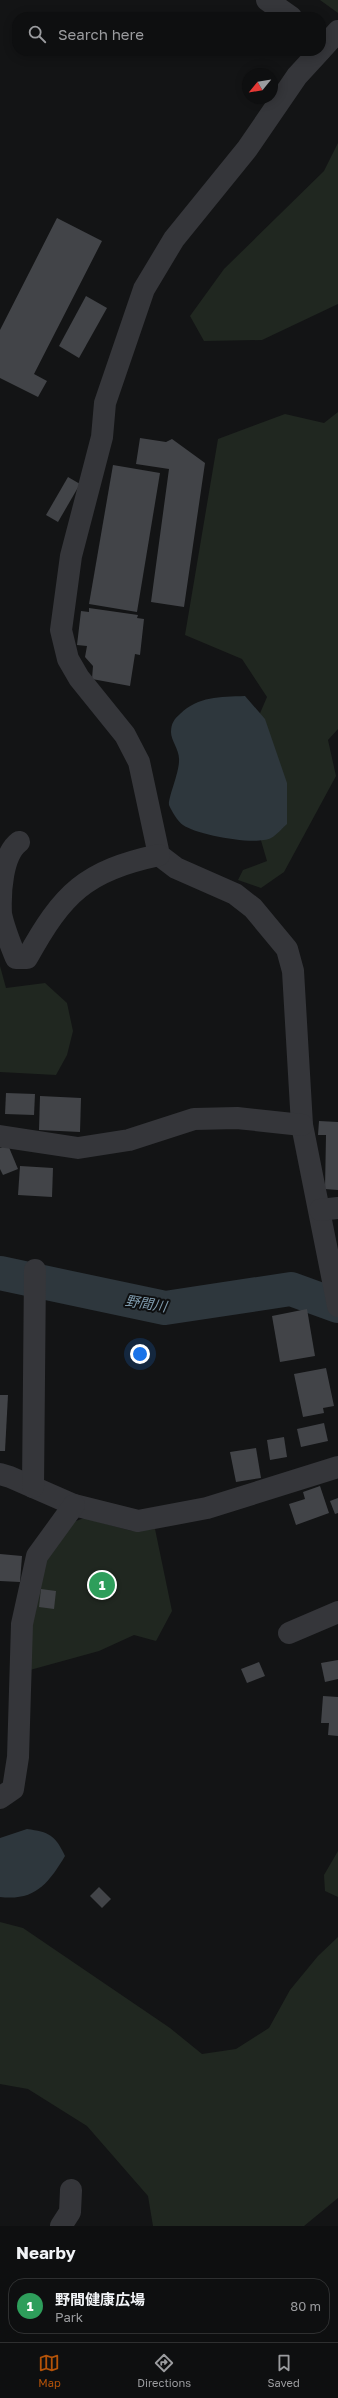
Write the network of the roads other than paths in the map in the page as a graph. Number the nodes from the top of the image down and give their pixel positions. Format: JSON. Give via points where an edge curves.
{"nodes":[{"id":1,"x":267,"y":0,"type":"edge"},
{"id":2,"x":284,"y":12,"type":"edge"},
{"id":3,"x":316,"y":56,"type":"edge"},
{"id":4,"x":19,"y":842,"type":"dead end"},
{"id":5,"x":159,"y":855,"type":"junction"},
{"id":6,"x":302,"y":1125,"type":"junction"},
{"id":7,"x":0,"y":1136,"type":"edge"},
{"id":8,"x":329,"y":1209,"type":"edge"},
{"id":9,"x":35,"y":1270,"type":"dead end"},
{"id":10,"x":338,"y":1306,"type":"edge"},
{"id":11,"x":338,"y":1467,"type":"edge"},
{"id":12,"x":0,"y":1474,"type":"edge"},
{"id":13,"x":33,"y":1487,"type":"junction"},
{"id":14,"x":74,"y":1505,"type":"junction"},
{"id":15,"x":338,"y":1612,"type":"edge"},
{"id":16,"x":289,"y":1633,"type":"dead end"},
{"id":17,"x":0,"y":1798,"type":"edge"},
{"id":18,"x":71,"y":2190,"type":"dead end"},
{"id":19,"x":61,"y":2226,"type":"edge"}],
"edges":[{"from":1,"to":2,"type":"street"},
{"from":3,"to":5,"type":"street","via":[[297,76],[247,149],[174,238],[144,289],[105,403],[102,436],[71,556],[61,630],[68,658],[79,678],[125,735],[139,762]]},
{"from":4,"to":5,"type":"street","via":[[11,848],[4,868],[1,891],[1,913],[16,958],[27,958],[54,915],[77,889],[101,872],[130,861]]},
{"from":5,"to":6,"type":"street","via":[[176,868],[235,894],[253,908],[287,949],[293,971]]},
{"from":6,"to":7,"type":"street","via":[[237,1118],[194,1119],[129,1140],[78,1148]]},
{"from":6,"to":8,"type":"street"},
{"from":8,"to":10,"type":"street"},
{"from":9,"to":13,"type":"street"},
{"from":11,"to":14,"type":"street","via":[[207,1508],[138,1521]]},
{"from":12,"to":13,"type":"street"},
{"from":13,"to":14,"type":"street"},
{"from":14,"to":17,"type":"street","via":[[37,1556],[22,1624],[18,1757],[13,1789]]},
{"from":15,"to":16,"type":"street"},
{"from":18,"to":19,"type":"street","via":[[70,2212]]}]}
